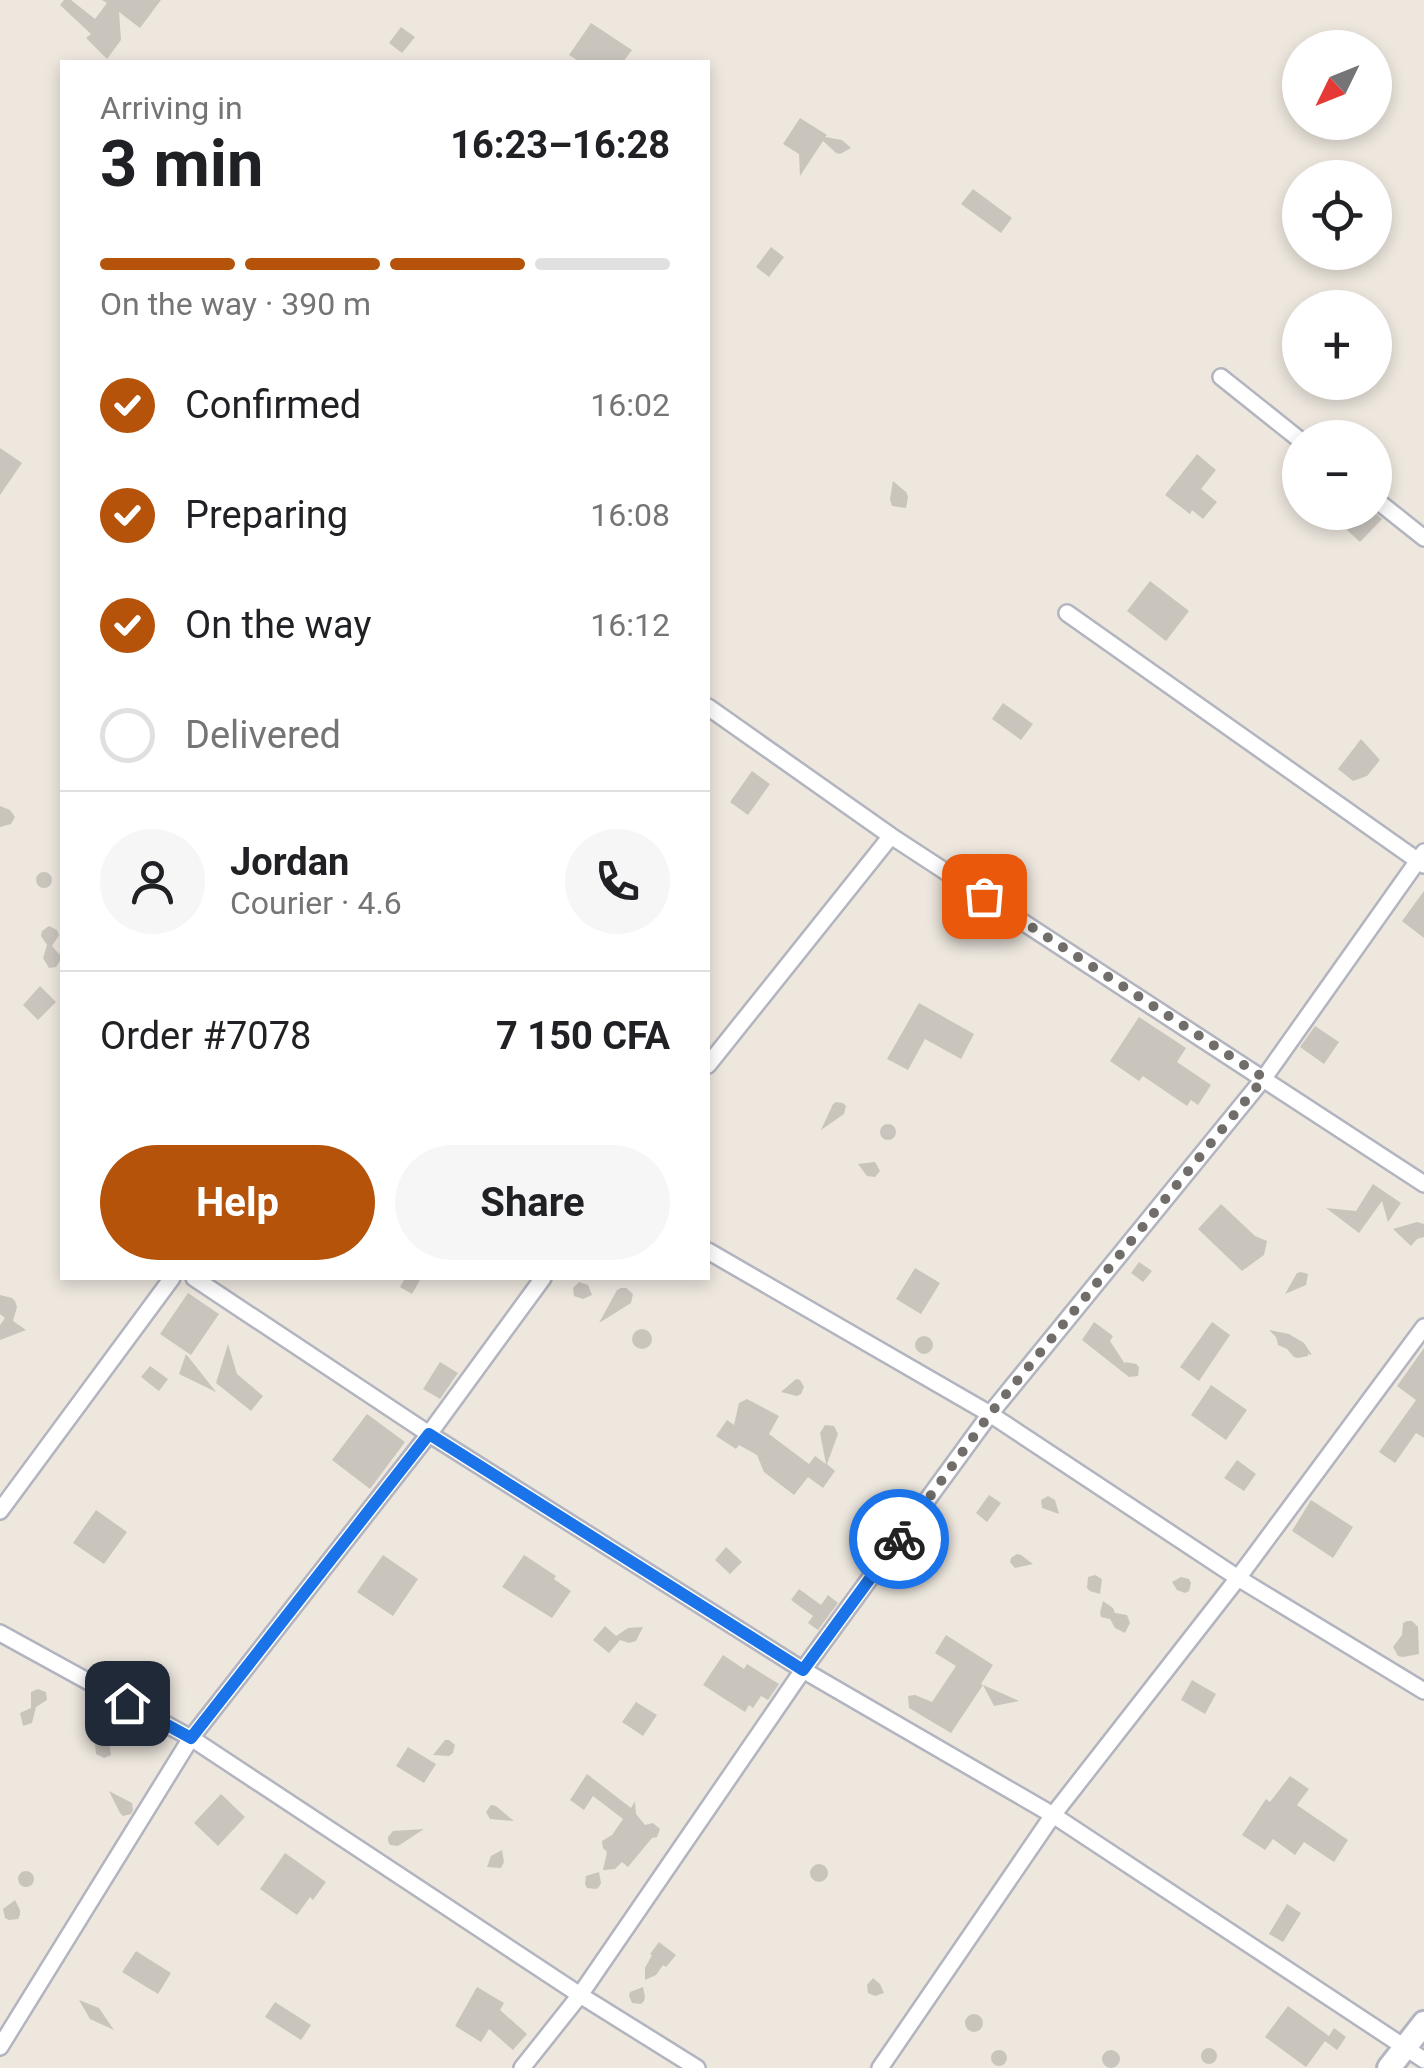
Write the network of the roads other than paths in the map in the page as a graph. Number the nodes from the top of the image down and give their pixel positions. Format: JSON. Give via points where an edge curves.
{"nodes":[{"id":1,"x":1221,"y":378,"type":"dead end"},
{"id":2,"x":1282,"y":426,"type":"edge"},
{"id":3,"x":1392,"y":513,"type":"edge"},
{"id":4,"x":1424,"y":538,"type":"edge"},
{"id":5,"x":1066,"y":613,"type":"dead end"},
{"id":6,"x":710,"y":708,"type":"edge"},
{"id":7,"x":891,"y":836,"type":"junction"},
{"id":8,"x":1422,"y":859,"type":"edge"},
{"id":9,"x":710,"y":1062,"type":"edge"},
{"id":10,"x":1264,"y":1078,"type":"junction"},
{"id":11,"x":1424,"y":1184,"type":"edge"},
{"id":12,"x":710,"y":1252,"type":"edge"},
{"id":13,"x":171,"y":1280,"type":"edge"},
{"id":14,"x":197,"y":1280,"type":"edge"},
{"id":15,"x":542,"y":1280,"type":"edge"},
{"id":16,"x":1424,"y":1327,"type":"edge"},
{"id":17,"x":990,"y":1414,"type":"junction"},
{"id":18,"x":429,"y":1434,"type":"junction"},
{"id":19,"x":0,"y":1510,"type":"edge"},
{"id":20,"x":1238,"y":1578,"type":"junction"},
{"id":21,"x":0,"y":1632,"type":"edge"},
{"id":22,"x":803,"y":1670,"type":"junction"},
{"id":23,"x":1424,"y":1690,"type":"edge"},
{"id":24,"x":191,"y":1738,"type":"junction"},
{"id":25,"x":1053,"y":1815,"type":"junction"},
{"id":26,"x":580,"y":1995,"type":"junction"},
{"id":27,"x":1424,"y":2023,"type":"edge"},
{"id":28,"x":0,"y":2048,"type":"edge"},
{"id":29,"x":1414,"y":2054,"type":"edge"},
{"id":30,"x":522,"y":2068,"type":"edge"},
{"id":31,"x":697,"y":2068,"type":"edge"},
{"id":32,"x":880,"y":2068,"type":"edge"},
{"id":33,"x":1389,"y":2068,"type":"edge"}],
"edges":[{"from":1,"to":2,"type":"street"},
{"from":3,"to":4,"type":"street"},
{"from":5,"to":8,"type":"street"},
{"from":6,"to":7,"type":"street"},
{"from":7,"to":9,"type":"street"},
{"from":7,"to":10,"type":"street"},
{"from":8,"to":10,"type":"street"},
{"from":10,"to":11,"type":"street"},
{"from":10,"to":17,"type":"street"},
{"from":12,"to":17,"type":"street"},
{"from":13,"to":19,"type":"street"},
{"from":14,"to":18,"type":"street"},
{"from":15,"to":18,"type":"street"},
{"from":16,"to":20,"type":"street"},
{"from":17,"to":20,"type":"street"},
{"from":17,"to":22,"type":"street"},
{"from":18,"to":22,"type":"street"},
{"from":18,"to":24,"type":"street"},
{"from":20,"to":23,"type":"street"},
{"from":20,"to":25,"type":"street"},
{"from":21,"to":24,"type":"street"},
{"from":22,"to":25,"type":"street"},
{"from":22,"to":26,"type":"street"},
{"from":24,"to":26,"type":"street"},
{"from":24,"to":28,"type":"street"},
{"from":25,"to":29,"type":"street"},
{"from":25,"to":32,"type":"street"},
{"from":26,"to":30,"type":"street"},
{"from":26,"to":31,"type":"street"},
{"from":27,"to":29,"type":"street"},
{"from":29,"to":33,"type":"street"}]}
